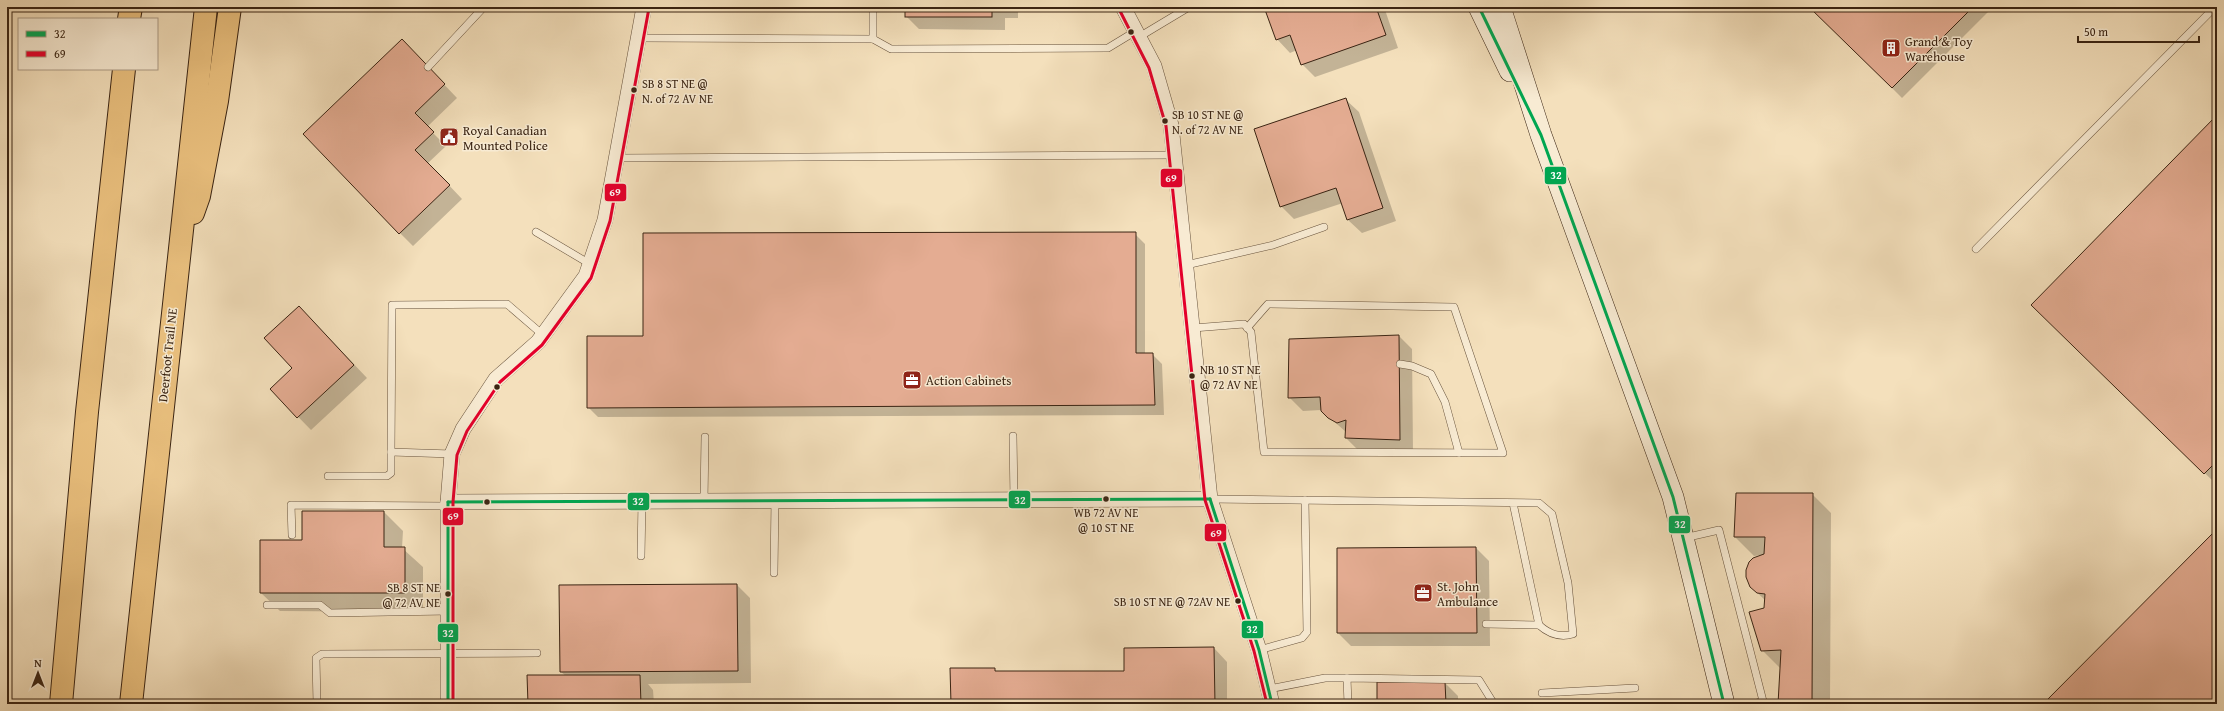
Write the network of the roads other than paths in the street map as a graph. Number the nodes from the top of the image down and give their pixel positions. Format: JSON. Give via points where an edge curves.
{"nodes":[{"id":1,"x":131,"y":7,"type":"edge"},
{"id":2,"x":206,"y":7,"type":"edge"},
{"id":3,"x":230,"y":7,"type":"edge"},
{"id":4,"x":644,"y":7,"type":"edge"},
{"id":5,"x":873,"y":7,"type":"edge"},
{"id":6,"x":1123,"y":7,"type":"edge"},
{"id":7,"x":1189,"y":7,"type":"edge"},
{"id":8,"x":1479,"y":7,"type":"edge"},
{"id":9,"x":1500,"y":7,"type":"edge"},
{"id":10,"x":2215,"y":7,"type":"edge"},
{"id":11,"x":481,"y":10,"type":"dead end"},
{"id":12,"x":129,"y":18,"type":"edge"},
{"id":13,"x":1138,"y":34,"type":"junction"},
{"id":14,"x":639,"y":38,"type":"junction"},
{"id":15,"x":873,"y":39,"type":"junction"},
{"id":16,"x":428,"y":67,"type":"dead end"},
{"id":17,"x":124,"y":70,"type":"edge"},
{"id":18,"x":1541,"y":135,"type":"junction"},
{"id":19,"x":1174,"y":155,"type":"junction"},
{"id":20,"x":617,"y":158,"type":"junction"},
{"id":21,"x":1324,"y":227,"type":"dead end"},
{"id":22,"x":536,"y":232,"type":"dead end"},
{"id":23,"x":1976,"y":250,"type":"dead end"},
{"id":24,"x":177,"y":260,"type":"junction"},
{"id":25,"x":590,"y":264,"type":"junction"},
{"id":26,"x":1186,"y":264,"type":"junction"},
{"id":27,"x":1193,"y":328,"type":"junction"},
{"id":28,"x":1247,"y":328,"type":"junction"},
{"id":29,"x":543,"y":335,"type":"junction"},
{"id":30,"x":1400,"y":364,"type":"dead end"},
{"id":31,"x":1013,"y":436,"type":"dead end"},
{"id":32,"x":705,"y":437,"type":"dead end"},
{"id":33,"x":391,"y":452,"type":"junction"},
{"id":34,"x":1459,"y":453,"type":"junction"},
{"id":35,"x":452,"y":454,"type":"junction"},
{"id":36,"x":328,"y":476,"type":"dead end"},
{"id":37,"x":1210,"y":499,"type":"junction"},
{"id":38,"x":775,"y":500,"type":"junction"},
{"id":39,"x":1014,"y":500,"type":"junction"},
{"id":40,"x":1305,"y":500,"type":"junction"},
{"id":41,"x":642,"y":501,"type":"junction"},
{"id":42,"x":704,"y":501,"type":"junction"},
{"id":43,"x":1513,"y":503,"type":"junction"},
{"id":44,"x":448,"y":504,"type":"junction"},
{"id":45,"x":292,"y":535,"type":"dead end"},
{"id":46,"x":1684,"y":538,"type":"junction"},
{"id":47,"x":641,"y":556,"type":"dead end"},
{"id":48,"x":774,"y":573,"type":"dead end"},
{"id":49,"x":267,"y":605,"type":"dead end"},
{"id":50,"x":448,"y":611,"type":"junction"},
{"id":51,"x":1486,"y":624,"type":"dead end"},
{"id":52,"x":1539,"y":625,"type":"junction"},
{"id":53,"x":1259,"y":650,"type":"junction"},
{"id":54,"x":448,"y":653,"type":"junction"},
{"id":55,"x":537,"y":653,"type":"dead end"},
{"id":56,"x":1347,"y":678,"type":"junction"},
{"id":57,"x":1635,"y":688,"type":"dead end"},
{"id":58,"x":1269,"y":689,"type":"junction"},
{"id":59,"x":1542,"y":693,"type":"dead end"},
{"id":60,"x":1763,"y":703,"type":"edge"},
{"id":61,"x":60,"y":704,"type":"edge"},
{"id":62,"x":132,"y":704,"type":"edge"},
{"id":63,"x":316,"y":704,"type":"edge"},
{"id":64,"x":448,"y":704,"type":"edge"},
{"id":65,"x":1272,"y":704,"type":"edge"},
{"id":66,"x":1348,"y":704,"type":"edge"},
{"id":67,"x":1494,"y":704,"type":"edge"},
{"id":68,"x":1724,"y":704,"type":"edge"},
{"id":69,"x":1753,"y":704,"type":"edge"}],
"edges":[{"from":1,"to":12,"type":"highway"},
{"from":2,"to":24,"type":"highway","name":"Deerfoot Trail NE"},
{"from":3,"to":24,"type":"highway","via":[[217,101],[199,196]]},
{"from":4,"to":14,"type":"street"},
{"from":5,"to":15,"type":"lane"},
{"from":6,"to":13,"type":"street"},
{"from":7,"to":13,"type":"lane"},
{"from":8,"to":18,"type":"street"},
{"from":9,"to":18,"type":"street"},
{"from":10,"to":23,"type":"lane"},
{"from":11,"to":16,"type":"lane"},
{"from":13,"to":15,"type":"lane","via":[[1108,48],[891,49]]},
{"from":13,"to":19,"type":"street","via":[[1154,66],[1171,125]]},
{"from":14,"to":15,"type":"lane"},
{"from":14,"to":20,"type":"street"},
{"from":17,"to":61,"type":"highway","via":[[87,412]]},
{"from":18,"to":46,"type":"street","via":[[1673,497]]},
{"from":19,"to":20,"type":"lane"},
{"from":19,"to":26,"type":"street"},
{"from":20,"to":25,"type":"street","via":[[606,220]]},
{"from":21,"to":26,"type":"lane","via":[[1273,245]]},
{"from":22,"to":25,"type":"lane"},
{"from":24,"to":62,"type":"highway","name":"Deerfoot Trail NE"},
{"from":25,"to":29,"type":"street","via":[[586,276]]},
{"from":26,"to":27,"type":"street"},
{"from":27,"to":28,"type":"lane","via":[[1244,324]]},
{"from":27,"to":37,"type":"street"},
{"from":28,"to":34,"type":"lane","via":[[1251,332],[1264,452]]},
{"from":28,"to":34,"type":"lane","via":[[1268,304],[1454,307],[1503,453]]},
{"from":29,"to":33,"type":"lane","via":[[507,304],[392,305]]},
{"from":29,"to":35,"type":"street","via":[[496,379],[463,428]]},
{"from":30,"to":34,"type":"lane","via":[[1431,374],[1445,402]]},
{"from":31,"to":39,"type":"lane"},
{"from":32,"to":42,"type":"lane"},
{"from":33,"to":35,"type":"lane"},
{"from":33,"to":36,"type":"lane","via":[[391,473],[387,476]]},
{"from":35,"to":44,"type":"street"},
{"from":37,"to":39,"type":"street"},
{"from":37,"to":40,"type":"lane"},
{"from":37,"to":53,"type":"street"},
{"from":38,"to":39,"type":"street"},
{"from":38,"to":42,"type":"street"},
{"from":38,"to":48,"type":"lane"},
{"from":40,"to":43,"type":"lane"},
{"from":40,"to":53,"type":"lane","via":[[1307,632],[1302,638]]},
{"from":41,"to":42,"type":"street"},
{"from":41,"to":44,"type":"street"},
{"from":41,"to":47,"type":"lane"},
{"from":43,"to":52,"type":"lane"},
{"from":43,"to":52,"type":"lane","via":[[1539,503],[1552,514],[1568,583],[1573,634],[1563,636],[1547,632]]},
{"from":44,"to":45,"type":"lane","via":[[291,505]]},
{"from":44,"to":50,"type":"street"},
{"from":46,"to":60,"type":"lane","via":[[1719,530]]},
{"from":46,"to":68,"type":"street"},
{"from":49,"to":50,"type":"lane","via":[[320,606],[330,613]]},
{"from":50,"to":54,"type":"street"},
{"from":51,"to":52,"type":"lane"},
{"from":53,"to":58,"type":"street"},
{"from":54,"to":55,"type":"lane"},
{"from":54,"to":63,"type":"lane","via":[[322,654],[316,658]]},
{"from":54,"to":64,"type":"street"},
{"from":56,"to":58,"type":"lane","via":[[1325,678]]},
{"from":56,"to":66,"type":"lane"},
{"from":56,"to":67,"type":"lane","via":[[1479,680]]},
{"from":57,"to":59,"type":"lane"},
{"from":58,"to":65,"type":"street"},
{"from":60,"to":69,"type":"lane"}]}
